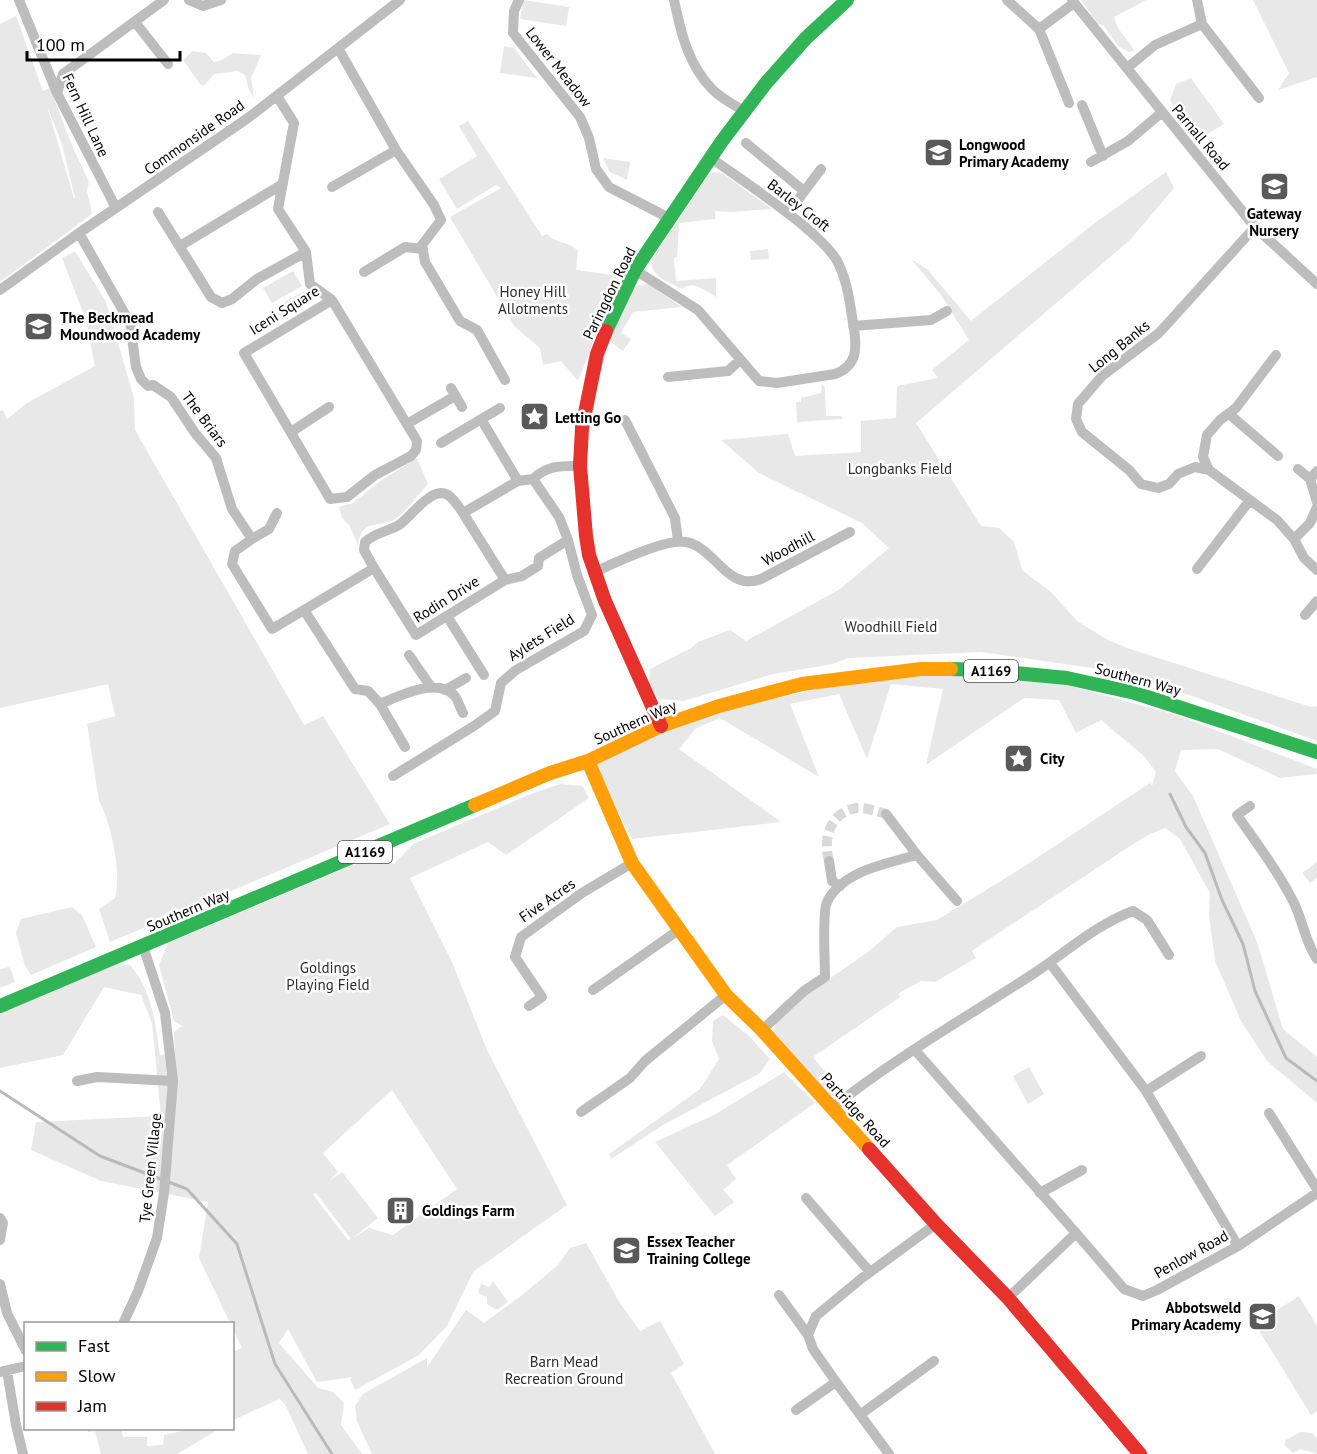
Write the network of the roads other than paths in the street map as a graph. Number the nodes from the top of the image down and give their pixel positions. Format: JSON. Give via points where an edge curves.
{"nodes":[{"id":1,"x":19,"y":0,"type":"edge"},
{"id":2,"x":164,"y":0,"type":"edge"},
{"id":3,"x":189,"y":0,"type":"edge"},
{"id":4,"x":221,"y":0,"type":"edge"},
{"id":5,"x":400,"y":0,"type":"edge"},
{"id":6,"x":519,"y":0,"type":"edge"},
{"id":7,"x":674,"y":0,"type":"edge"},
{"id":8,"x":847,"y":0,"type":"edge"},
{"id":9,"x":1007,"y":0,"type":"edge"},
{"id":10,"x":1197,"y":0,"type":"edge"},
{"id":11,"x":1073,"y":1,"type":"edge"},
{"id":12,"x":135,"y":22,"type":"junction"},
{"id":13,"x":1202,"y":24,"type":"junction"},
{"id":14,"x":1039,"y":29,"type":"junction"},
{"id":15,"x":338,"y":48,"type":"junction"},
{"id":16,"x":168,"y":64,"type":"dead end"},
{"id":17,"x":1127,"y":68,"type":"junction"},
{"id":18,"x":57,"y":93,"type":"junction"},
{"id":19,"x":277,"y":96,"type":"junction"},
{"id":20,"x":1259,"y":98,"type":"dead end"},
{"id":21,"x":1069,"y":103,"type":"dead end"},
{"id":22,"x":1082,"y":105,"type":"dead end"},
{"id":23,"x":744,"y":111,"type":"junction"},
{"id":24,"x":1161,"y":113,"type":"junction"},
{"id":25,"x":746,"y":143,"type":"dead end"},
{"id":26,"x":396,"y":150,"type":"junction"},
{"id":27,"x":1103,"y":156,"type":"junction"},
{"id":28,"x":711,"y":158,"type":"junction"},
{"id":29,"x":1091,"y":162,"type":"dead end"},
{"id":30,"x":821,"y":169,"type":"dead end"},
{"id":31,"x":281,"y":185,"type":"junction"},
{"id":32,"x":332,"y":187,"type":"dead end"},
{"id":33,"x":804,"y":191,"type":"junction"},
{"id":34,"x":116,"y":208,"type":"junction"},
{"id":35,"x":159,"y":212,"type":"dead end"},
{"id":36,"x":788,"y":213,"type":"junction"},
{"id":37,"x":669,"y":218,"type":"junction"},
{"id":38,"x":1255,"y":227,"type":"junction"},
{"id":39,"x":79,"y":233,"type":"junction"},
{"id":40,"x":180,"y":246,"type":"junction"},
{"id":41,"x":423,"y":249,"type":"junction"},
{"id":42,"x":306,"y":252,"type":"junction"},
{"id":43,"x":635,"y":270,"type":"junction"},
{"id":44,"x":364,"y":272,"type":"dead end"},
{"id":45,"x":1317,"y":284,"type":"edge"},
{"id":46,"x":0,"y":290,"type":"edge"},
{"id":47,"x":332,"y":300,"type":"junction"},
{"id":48,"x":947,"y":311,"type":"dead end"},
{"id":49,"x":854,"y":327,"type":"junction"},
{"id":50,"x":1276,"y":355,"type":"dead end"},
{"id":51,"x":740,"y":360,"type":"junction"},
{"id":52,"x":669,"y":377,"type":"dead end"},
{"id":53,"x":505,"y":380,"type":"dead end"},
{"id":54,"x":329,"y":407,"type":"dead end"},
{"id":55,"x":462,"y":407,"type":"dead end"},
{"id":56,"x":501,"y":408,"type":"dead end"},
{"id":57,"x":1229,"y":414,"type":"junction"},
{"id":58,"x":481,"y":419,"type":"junction"},
{"id":59,"x":625,"y":420,"type":"dead end"},
{"id":60,"x":407,"y":424,"type":"junction"},
{"id":61,"x":291,"y":432,"type":"junction"},
{"id":62,"x":441,"y":443,"type":"dead end"},
{"id":63,"x":1278,"y":456,"type":"dead end"},
{"id":64,"x":580,"y":466,"type":"junction"},
{"id":65,"x":1298,"y":469,"type":"dead end"},
{"id":66,"x":1209,"y":470,"type":"junction"},
{"id":67,"x":1313,"y":475,"type":"edge"},
{"id":68,"x":533,"y":478,"type":"junction"},
{"id":69,"x":518,"y":481,"type":"junction"},
{"id":70,"x":1250,"y":500,"type":"junction"},
{"id":71,"x":1317,"y":504,"type":"edge"},
{"id":72,"x":276,"y":513,"type":"dead end"},
{"id":73,"x":463,"y":513,"type":"junction"},
{"id":74,"x":850,"y":532,"type":"dead end"},
{"id":75,"x":252,"y":539,"type":"junction"},
{"id":76,"x":1294,"y":539,"type":"junction"},
{"id":77,"x":568,"y":540,"type":"junction"},
{"id":78,"x":678,"y":541,"type":"junction"},
{"id":79,"x":374,"y":568,"type":"junction"},
{"id":80,"x":1197,"y":569,"type":"dead end"},
{"id":81,"x":1317,"y":570,"type":"edge"},
{"id":82,"x":595,"y":572,"type":"junction"},
{"id":83,"x":505,"y":580,"type":"junction"},
{"id":84,"x":1317,"y":601,"type":"edge"},
{"id":85,"x":304,"y":610,"type":"junction"},
{"id":86,"x":1305,"y":615,"type":"dead end"},
{"id":87,"x":447,"y":616,"type":"junction"},
{"id":88,"x":409,"y":655,"type":"dead end"},
{"id":89,"x":483,"y":675,"type":"dead end"},
{"id":90,"x":466,"y":678,"type":"dead end"},
{"id":91,"x":431,"y":687,"type":"junction"},
{"id":92,"x":445,"y":690,"type":"junction"},
{"id":93,"x":380,"y":704,"type":"junction"},
{"id":94,"x":463,"y":713,"type":"dead end"},
{"id":95,"x":661,"y":726,"type":"junction"},
{"id":96,"x":405,"y":747,"type":"dead end"},
{"id":97,"x":1317,"y":752,"type":"edge"},
{"id":98,"x":588,"y":761,"type":"junction"},
{"id":99,"x":393,"y":776,"type":"dead end"},
{"id":100,"x":1250,"y":806,"type":"dead end"},
{"id":101,"x":886,"y":814,"type":"tunnel mouth"},
{"id":102,"x":917,"y":855,"type":"junction"},
{"id":103,"x":829,"y":861,"type":"tunnel mouth"},
{"id":104,"x":632,"y":863,"type":"junction"},
{"id":105,"x":840,"y":886,"type":"junction"},
{"id":106,"x":957,"y":901,"type":"dead end"},
{"id":107,"x":680,"y":930,"type":"junction"},
{"id":108,"x":143,"y":946,"type":"junction"},
{"id":109,"x":1169,"y":955,"type":"dead end"},
{"id":110,"x":1317,"y":959,"type":"edge"},
{"id":111,"x":1050,"y":963,"type":"junction"},
{"id":112,"x":593,"y":990,"type":"dead end"},
{"id":113,"x":726,"y":995,"type":"junction"},
{"id":114,"x":0,"y":1006,"type":"edge"},
{"id":115,"x":529,"y":1006,"type":"dead end"},
{"id":116,"x":762,"y":1030,"type":"junction"},
{"id":117,"x":915,"y":1050,"type":"junction"},
{"id":118,"x":1201,"y":1056,"type":"dead end"},
{"id":119,"x":77,"y":1081,"type":"dead end"},
{"id":120,"x":173,"y":1081,"type":"junction"},
{"id":121,"x":1146,"y":1091,"type":"junction"},
{"id":122,"x":832,"y":1108,"type":"junction"},
{"id":123,"x":581,"y":1112,"type":"dead end"},
{"id":124,"x":1269,"y":1113,"type":"dead end"},
{"id":125,"x":1082,"y":1170,"type":"dead end"},
{"id":126,"x":1317,"y":1191,"type":"edge"},
{"id":127,"x":1040,"y":1193,"type":"junction"},
{"id":128,"x":806,"y":1198,"type":"dead end"},
{"id":129,"x":0,"y":1218,"type":"edge"},
{"id":130,"x":936,"y":1224,"type":"junction"},
{"id":131,"x":1076,"y":1233,"type":"junction"},
{"id":132,"x":0,"y":1240,"type":"edge"},
{"id":133,"x":1238,"y":1246,"type":"junction"},
{"id":134,"x":870,"y":1272,"type":"junction"},
{"id":135,"x":0,"y":1284,"type":"edge"},
{"id":136,"x":779,"y":1295,"type":"dead end"},
{"id":137,"x":1008,"y":1298,"type":"junction"},
{"id":138,"x":123,"y":1322,"type":"edge"},
{"id":139,"x":808,"y":1335,"type":"junction"},
{"id":140,"x":24,"y":1347,"type":"edge"},
{"id":141,"x":934,"y":1361,"type":"dead end"},
{"id":142,"x":24,"y":1366,"type":"edge"},
{"id":143,"x":4,"y":1371,"type":"edge"},
{"id":144,"x":836,"y":1382,"type":"junction"},
{"id":145,"x":796,"y":1410,"type":"dead end"},
{"id":146,"x":861,"y":1414,"type":"junction"},
{"id":147,"x":23,"y":1454,"type":"edge"},
{"id":148,"x":889,"y":1454,"type":"edge"},
{"id":149,"x":1140,"y":1454,"type":"edge"}],
"edges":[{"from":1,"to":18,"type":"street","name":"Fern Hill Lane"},
{"from":2,"to":12,"type":"street"},
{"from":3,"to":4,"type":"street","via":[[203,6]]},
{"from":5,"to":15,"type":"street","name":"Commonside Road"},
{"from":6,"to":37,"type":"street","name":"Lower Meadow","via":[[513,33],[580,117],[596,170],[609,187]]},
{"from":7,"to":23,"type":"street","via":[[694,68],[713,91]]},
{"from":8,"to":23,"type":"street","name":"Paringdon Road","via":[[806,38]]},
{"from":9,"to":14,"type":"street"},
{"from":10,"to":13,"type":"street"},
{"from":11,"to":14,"type":"street"},
{"from":11,"to":17,"type":"street","name":"Parnall Road"},
{"from":12,"to":16,"type":"street"},
{"from":12,"to":18,"type":"street","via":[[63,74]]},
{"from":13,"to":17,"type":"street","via":[[1155,45]]},
{"from":13,"to":20,"type":"street"},
{"from":14,"to":21,"type":"street"},
{"from":15,"to":19,"type":"street","name":"Commonside Road"},
{"from":15,"to":26,"type":"street"},
{"from":17,"to":24,"type":"street","name":"Parnall Road"},
{"from":18,"to":34,"type":"street","name":"Fern Hill Lane"},
{"from":19,"to":31,"type":"street","via":[[294,123]]},
{"from":19,"to":34,"type":"street","name":"Commonside Road"},
{"from":22,"to":27,"type":"street"},
{"from":23,"to":28,"type":"street","name":"Paringdon Road"},
{"from":24,"to":27,"type":"street"},
{"from":24,"to":38,"type":"street","name":"Parnall Road"},
{"from":25,"to":33,"type":"street","name":"Barley Croft"},
{"from":26,"to":32,"type":"street"},
{"from":26,"to":41,"type":"street","via":[[441,220]]},
{"from":27,"to":29,"type":"street"},
{"from":28,"to":36,"type":"street","name":"Barley Croft"},
{"from":28,"to":37,"type":"street","name":"Paringdon Road"},
{"from":30,"to":33,"type":"street"},
{"from":31,"to":40,"type":"street"},
{"from":31,"to":42,"type":"street","via":[[278,209]]},
{"from":33,"to":36,"type":"street"},
{"from":34,"to":39,"type":"street","name":"Commonside Road"},
{"from":35,"to":40,"type":"street"},
{"from":36,"to":49,"type":"street","name":"Barley Croft","via":[[835,257],[845,280]]},
{"from":37,"to":43,"type":"street","name":"Paringdon Road"},
{"from":38,"to":45,"type":"street","name":"Parnall Road"},
{"from":38,"to":66,"type":"street","name":"Long Banks","via":[[1159,333],[1102,376],[1078,404],[1076,419],[1082,432],[1141,484],[1158,488],[1195,467]]},
{"from":39,"to":46,"type":"street","name":"Commonside Road"},
{"from":39,"to":75,"type":"street","name":"The Briars","via":[[130,323],[141,379],[171,397],[216,458],[232,509]]},
{"from":40,"to":42,"type":"street","via":[[211,297],[222,303]]},
{"from":41,"to":44,"type":"street","via":[[405,247]]},
{"from":41,"to":53,"type":"street","via":[[425,262],[460,321],[477,330]]},
{"from":42,"to":47,"type":"street","name":"Iceni Square","via":[[310,284]]},
{"from":43,"to":51,"type":"street","name":"Barley Croft","via":[[698,310]]},
{"from":43,"to":64,"type":"street","name":"Paringdon Road","via":[[597,354],[582,428]]},
{"from":47,"to":60,"type":"street"},
{"from":47,"to":61,"type":"street","name":"Iceni Square","via":[[244,352]]},
{"from":48,"to":49,"type":"street","via":[[931,320]]},
{"from":49,"to":51,"type":"street","name":"Barley Croft","via":[[854,358],[848,367],[835,374],[767,383],[756,378]]},
{"from":50,"to":57,"type":"street"},
{"from":51,"to":52,"type":"street","via":[[728,371]]},
{"from":54,"to":61,"type":"street"},
{"from":55,"to":60,"type":"street","via":[[453,392]]},
{"from":56,"to":58,"type":"street"},
{"from":57,"to":63,"type":"street"},
{"from":57,"to":66,"type":"street","via":[[1207,435],[1203,457]]},
{"from":58,"to":62,"type":"street"},
{"from":58,"to":69,"type":"street"},
{"from":59,"to":78,"type":"street","via":[[675,518]]},
{"from":60,"to":61,"type":"street","via":[[417,441],[411,456],[347,497],[330,499]]},
{"from":64,"to":68,"type":"street","via":[[554,466]]},
{"from":64,"to":82,"type":"street","name":"Paringdon Road","via":[[586,536]]},
{"from":65,"to":67,"type":"street"},
{"from":66,"to":70,"type":"street"},
{"from":67,"to":71,"type":"street"},
{"from":68,"to":69,"type":"street"},
{"from":68,"to":77,"type":"street","name":"Aylets Field","via":[[559,517]]},
{"from":69,"to":73,"type":"street"},
{"from":70,"to":76,"type":"street"},
{"from":70,"to":80,"type":"street"},
{"from":71,"to":76,"type":"street","via":[[1310,524]]},
{"from":72,"to":75,"type":"street","via":[[269,529]]},
{"from":73,"to":79,"type":"street","via":[[445,493],[430,497],[399,525],[365,542],[364,550]]},
{"from":73,"to":83,"type":"street"},
{"from":74,"to":78,"type":"street","name":"Woodhill","via":[[750,582],[733,577],[695,545]]},
{"from":75,"to":85,"type":"street","via":[[235,550],[232,564],[272,629]]},
{"from":76,"to":81,"type":"street","via":[[1304,558]]},
{"from":77,"to":83,"type":"street","name":"Rodin Drive","via":[[538,558],[538,566]]},
{"from":77,"to":99,"type":"street","name":"Aylets Field","via":[[592,615],[584,631],[516,670],[501,683],[495,711]]},
{"from":78,"to":82,"type":"street"},
{"from":79,"to":85,"type":"street"},
{"from":79,"to":87,"type":"street","name":"Rodin Drive","via":[[416,635]]},
{"from":82,"to":95,"type":"street","name":"Paringdon Road"},
{"from":83,"to":87,"type":"street","name":"Rodin Drive"},
{"from":84,"to":86,"type":"street"},
{"from":85,"to":93,"type":"street","via":[[355,689],[368,691]]},
{"from":87,"to":89,"type":"street"},
{"from":88,"to":91,"type":"street"},
{"from":90,"to":92,"type":"street"},
{"from":91,"to":92,"type":"street"},
{"from":91,"to":93,"type":"street"},
{"from":92,"to":94,"type":"street","via":[[454,695]]},
{"from":93,"to":96,"type":"street"},
{"from":95,"to":97,"type":"street","name":"Southern Way","number":"A1169","via":[[802,684],[921,669],[983,670],[1067,678],[1135,693]]},
{"from":95,"to":98,"type":"street","name":"Southern Way","number":"A1169"},
{"from":98,"to":104,"type":"street","name":"Partridge Road"},
{"from":98,"to":108,"type":"street","name":"Southern Way","number":"A1169","via":[[550,773]]},
{"from":100,"to":110,"type":"street","via":[[1237,815],[1282,880]]},
{"from":101,"to":102,"type":"street"},
{"from":102,"to":105,"type":"street","via":[[858,874]]},
{"from":102,"to":106,"type":"street"},
{"from":103,"to":105,"type":"street","via":[[832,881]]},
{"from":104,"to":107,"type":"street","name":"Partridge Road"},
{"from":104,"to":115,"type":"street","name":"Five Acres","via":[[521,937],[515,957],[542,997]]},
{"from":105,"to":116,"type":"street","via":[[827,902],[824,915],[825,977]]},
{"from":107,"to":112,"type":"street"},
{"from":107,"to":113,"type":"street","name":"Partridge Road"},
{"from":108,"to":114,"type":"street","name":"Southern Way","number":"A1169"},
{"from":108,"to":120,"type":"street","name":"Tye Green Village","via":[[165,1012]]},
{"from":109,"to":111,"type":"street","via":[[1147,920],[1133,911],[1117,917]]},
{"from":111,"to":117,"type":"street"},
{"from":111,"to":121,"type":"street"},
{"from":113,"to":116,"type":"street","name":"Partridge Road"},
{"from":113,"to":123,"type":"street","via":[[645,1061],[630,1078]]},
{"from":116,"to":122,"type":"street","name":"Partridge Road"},
{"from":117,"to":122,"type":"street","via":[[870,1077]]},
{"from":117,"to":127,"type":"street","name":"Penlow Road"},
{"from":118,"to":121,"type":"street"},
{"from":119,"to":120,"type":"street","via":[[97,1077]]},
{"from":120,"to":138,"type":"street","name":"Tye Green Village","via":[[157,1238]]},
{"from":121,"to":133,"type":"street"},
{"from":122,"to":130,"type":"street","name":"Partridge Road"},
{"from":124,"to":126,"type":"street"},
{"from":125,"to":127,"type":"street"},
{"from":126,"to":133,"type":"street","name":"Penlow Road"},
{"from":127,"to":131,"type":"street","name":"Penlow Road"},
{"from":128,"to":134,"type":"street"},
{"from":129,"to":132,"type":"street"},
{"from":130,"to":134,"type":"street"},
{"from":130,"to":137,"type":"street","name":"Partridge Road"},
{"from":131,"to":133,"type":"street","name":"Penlow Road","via":[[1124,1289],[1143,1296]]},
{"from":131,"to":137,"type":"street"},
{"from":134,"to":139,"type":"street","via":[[816,1316]]},
{"from":135,"to":140,"type":"street","via":[[7,1313]]},
{"from":136,"to":139,"type":"street"},
{"from":137,"to":149,"type":"street","name":"Partridge Road"},
{"from":139,"to":144,"type":"street"},
{"from":141,"to":146,"type":"street"},
{"from":142,"to":143,"type":"street"},
{"from":143,"to":147,"type":"street"},
{"from":144,"to":145,"type":"street"},
{"from":144,"to":146,"type":"street"},
{"from":146,"to":148,"type":"street"}]}
